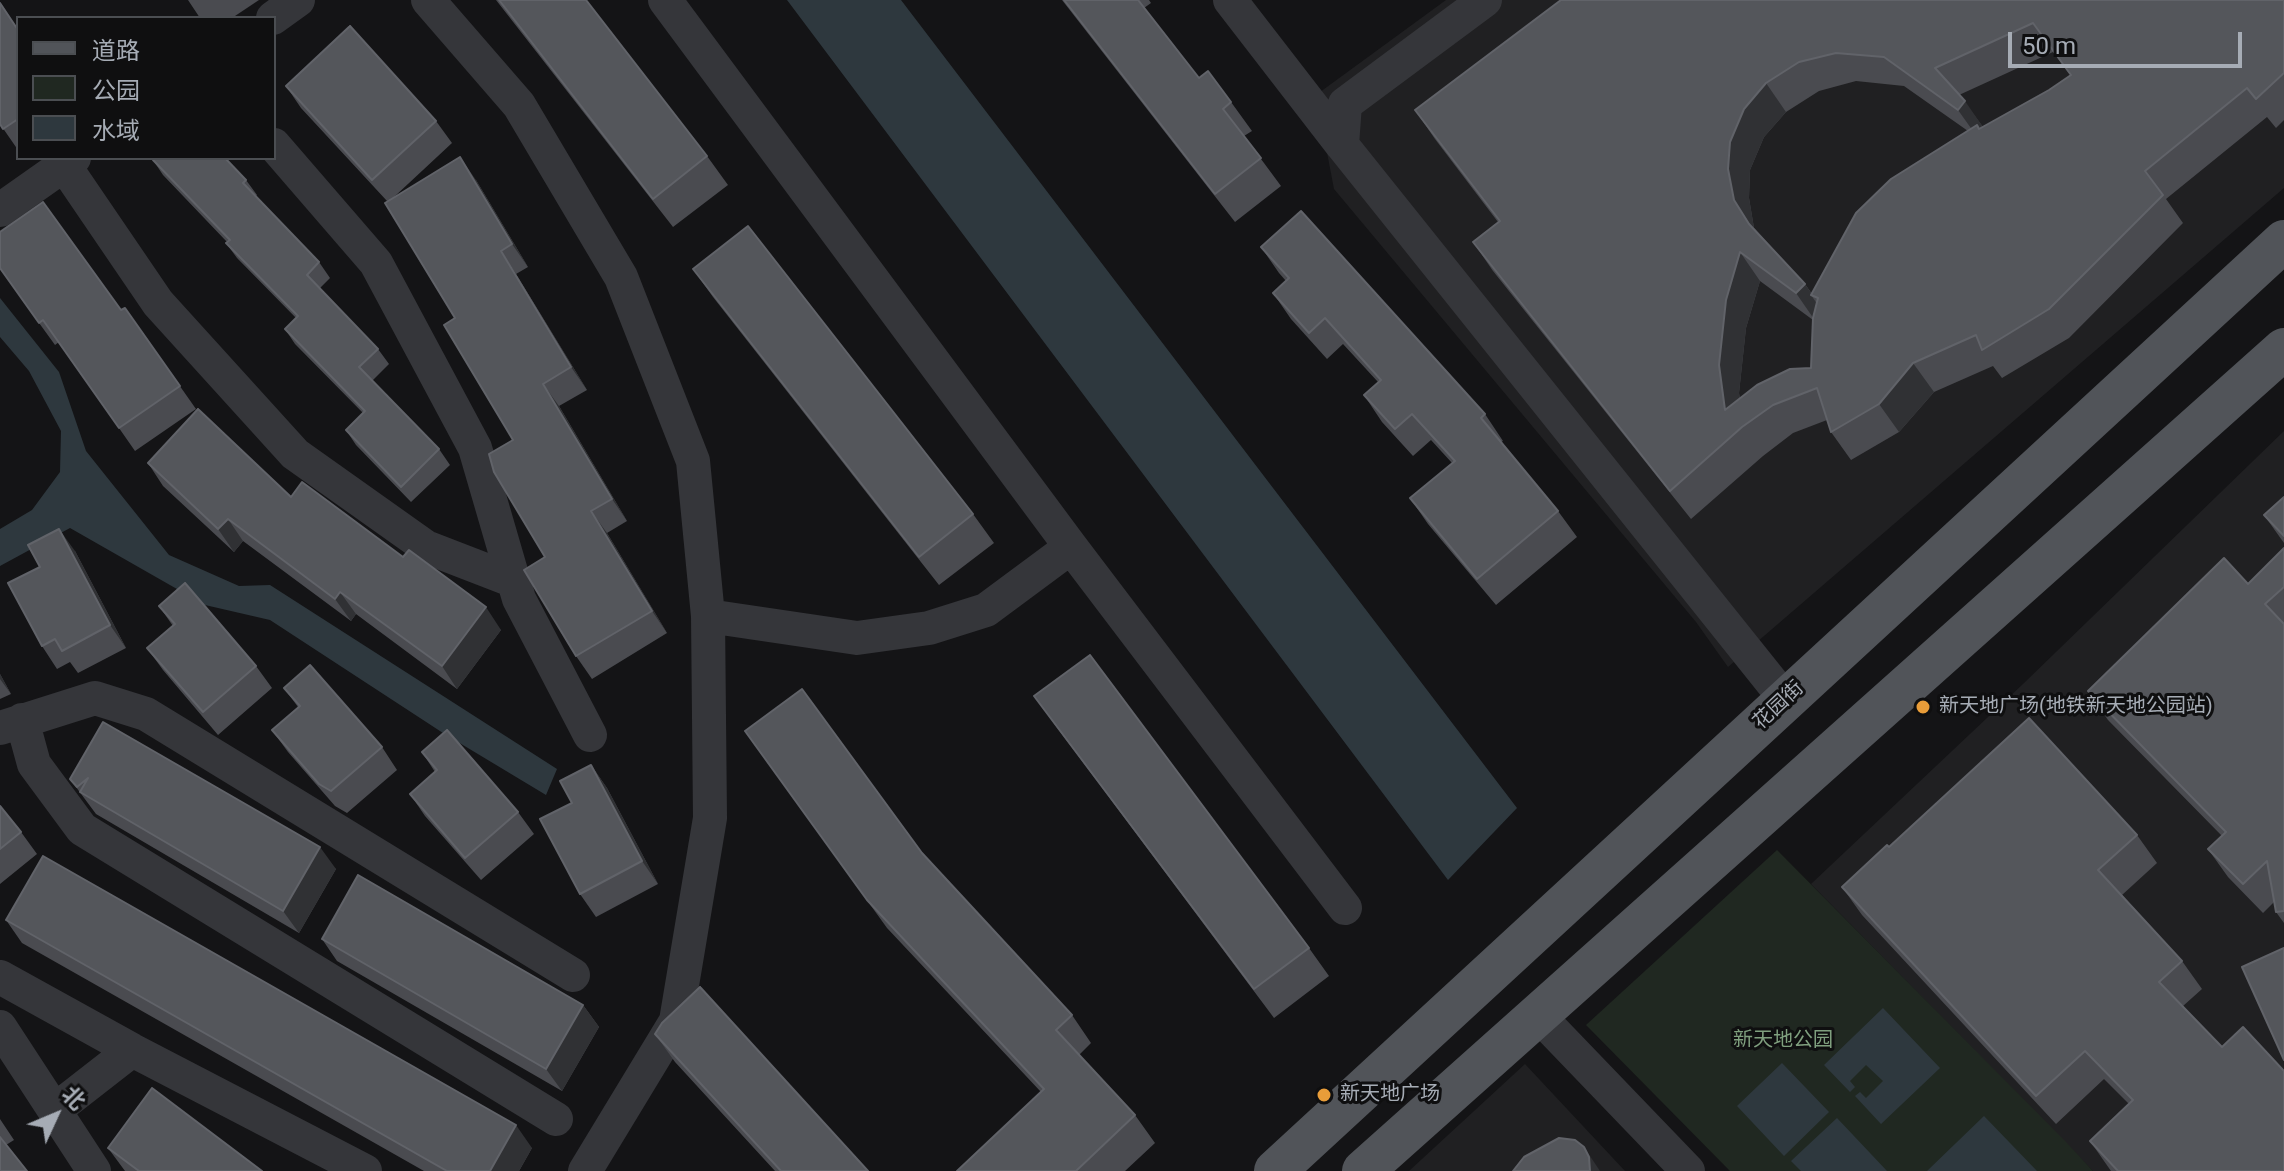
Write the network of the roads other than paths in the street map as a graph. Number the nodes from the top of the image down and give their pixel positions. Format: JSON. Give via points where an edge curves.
{"nodes":[{"id":1,"x":298,"y":0,"type":"edge"},
{"id":2,"x":428,"y":0,"type":"edge"},
{"id":3,"x":665,"y":0,"type":"edge"},
{"id":4,"x":1230,"y":0,"type":"edge"},
{"id":5,"x":1485,"y":0,"type":"edge"},
{"id":6,"x":276,"y":16,"type":"edge"},
{"id":7,"x":1342,"y":145,"type":"junction"},
{"id":8,"x":276,"y":147,"type":"edge"},
{"id":9,"x":69,"y":162,"type":"edge"},
{"id":10,"x":0,"y":210,"type":"edge"},
{"id":11,"x":2284,"y":241,"type":"edge"},
{"id":12,"x":2284,"y":349,"type":"edge"},
{"id":13,"x":1071,"y":547,"type":"junction"},
{"id":14,"x":514,"y":581,"type":"junction"},
{"id":15,"x":708,"y":616,"type":"junction"},
{"id":16,"x":1786,"y":700,"type":"junction"},
{"id":17,"x":11,"y":724,"type":"edge"},
{"id":18,"x":590,"y":735,"type":"dead end"},
{"id":19,"x":1345,"y":908,"type":"dead end"},
{"id":20,"x":573,"y":975,"type":"dead end"},
{"id":21,"x":0,"y":977,"type":"edge"},
{"id":22,"x":1538,"y":1015,"type":"junction"},
{"id":23,"x":0,"y":1027,"type":"edge"},
{"id":24,"x":132,"y":1050,"type":"junction"},
{"id":25,"x":55,"y":1110,"type":"junction"},
{"id":26,"x":556,"y":1119,"type":"dead end"},
{"id":27,"x":94,"y":1171,"type":"edge"},
{"id":28,"x":365,"y":1171,"type":"edge"},
{"id":29,"x":585,"y":1171,"type":"edge"},
{"id":30,"x":1275,"y":1171,"type":"edge"},
{"id":31,"x":1363,"y":1171,"type":"edge"},
{"id":32,"x":1688,"y":1171,"type":"edge"}],
"edges":[{"from":1,"to":6,"type":"street"},
{"from":2,"to":15,"type":"street","via":[[519,105],[621,277],[693,461]]},
{"from":3,"to":13,"type":"street"},
{"from":4,"to":7,"type":"street"},
{"from":5,"to":7,"type":"street","via":[[1345,104]]},
{"from":7,"to":16,"type":"street"},
{"from":8,"to":14,"type":"street","via":[[376,263],[475,448]]},
{"from":9,"to":10,"type":"street"},
{"from":9,"to":14,"type":"street","via":[[158,303],[295,454],[426,547]]},
{"from":11,"to":16,"type":"main road","name":"花园街"},
{"from":12,"to":22,"type":"main road"},
{"from":13,"to":15,"type":"street","via":[[986,610],[929,628],[857,638]]},
{"from":13,"to":19,"type":"street"},
{"from":14,"to":18,"type":"street"},
{"from":15,"to":29,"type":"street","via":[[710,818],[676,1021]]},
{"from":16,"to":30,"type":"main road","name":"花园街"},
{"from":17,"to":20,"type":"street","via":[[95,698],[146,714]]},
{"from":17,"to":26,"type":"street","via":[[82,829]]},
{"from":21,"to":24,"type":"street"},
{"from":22,"to":31,"type":"main road"},
{"from":22,"to":32,"type":"street"},
{"from":23,"to":25,"type":"street"},
{"from":24,"to":25,"type":"street"},
{"from":24,"to":28,"type":"street"},
{"from":25,"to":27,"type":"street"}]}
